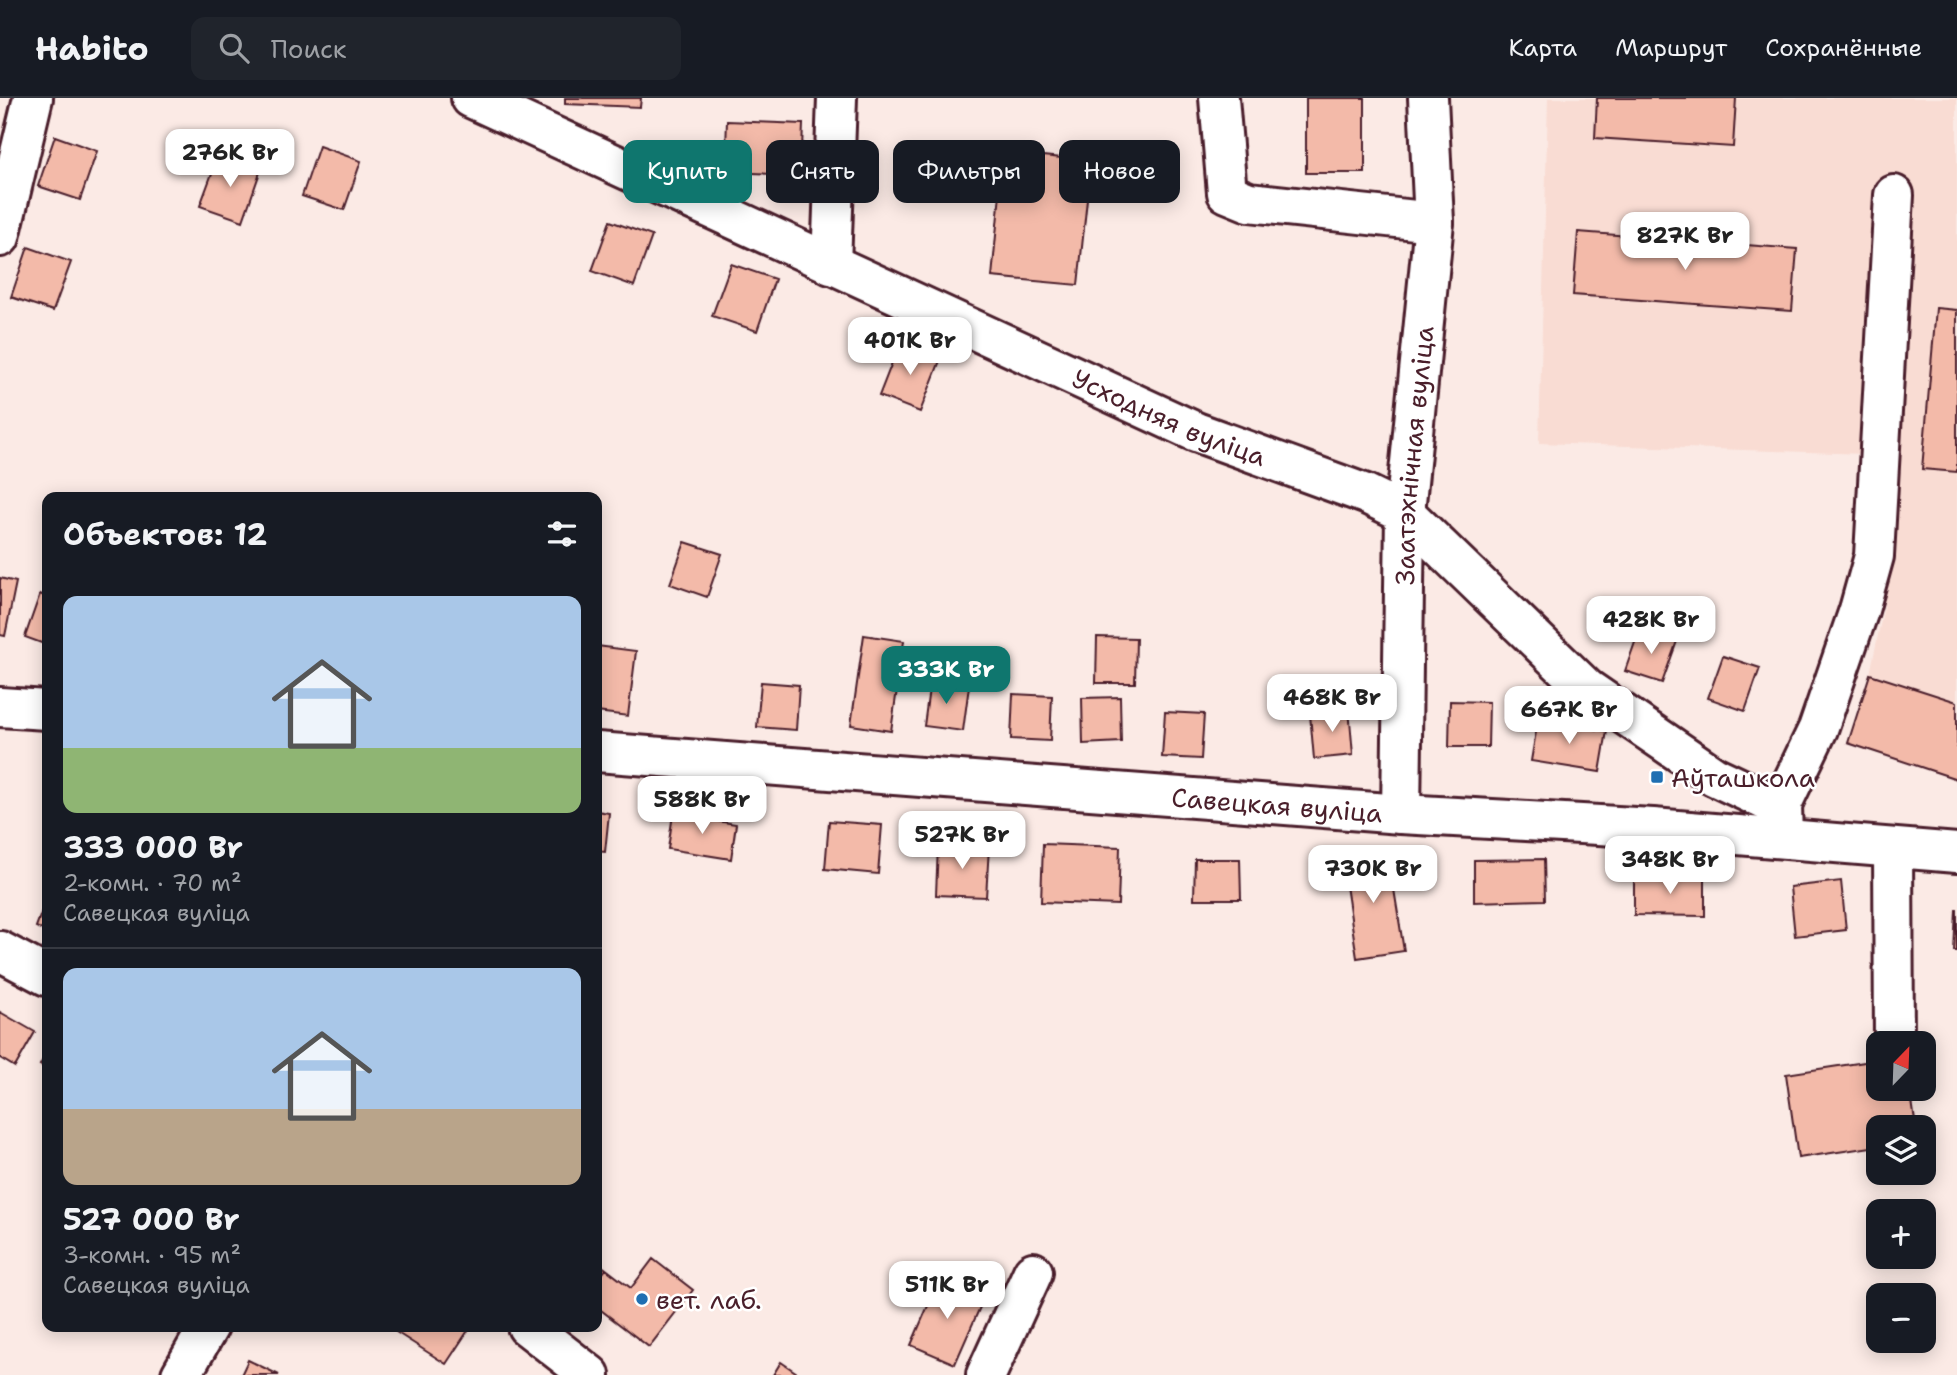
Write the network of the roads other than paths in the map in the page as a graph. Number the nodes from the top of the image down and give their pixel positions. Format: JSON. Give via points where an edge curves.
{"nodes":[{"id":1,"x":33,"y":98,"type":"edge"},
{"id":2,"x":471,"y":98,"type":"edge"},
{"id":3,"x":837,"y":98,"type":"edge"},
{"id":4,"x":1219,"y":98,"type":"edge"},
{"id":5,"x":1428,"y":98,"type":"edge"},
{"id":6,"x":533,"y":112,"type":"edge"},
{"id":7,"x":1894,"y":195,"type":"dead end"},
{"id":8,"x":1434,"y":222,"type":"junction"},
{"id":9,"x":0,"y":237,"type":"edge"},
{"id":10,"x":831,"y":265,"type":"junction"},
{"id":11,"x":1405,"y":513,"type":"junction"},
{"id":12,"x":0,"y":707,"type":"edge"},
{"id":13,"x":42,"y":710,"type":"edge"},
{"id":14,"x":602,"y":752,"type":"edge"},
{"id":15,"x":1401,"y":814,"type":"junction"},
{"id":16,"x":1783,"y":821,"type":"junction"},
{"id":17,"x":1894,"y":848,"type":"junction"},
{"id":18,"x":1957,"y":853,"type":"edge"},
{"id":19,"x":0,"y":951,"type":"edge"},
{"id":20,"x":42,"y":973,"type":"edge"},
{"id":21,"x":1894,"y":1031,"type":"edge"},
{"id":22,"x":1033,"y":1272,"type":"dead end"},
{"id":23,"x":206,"y":1332,"type":"edge"},
{"id":24,"x":535,"y":1332,"type":"edge"},
{"id":25,"x":181,"y":1375,"type":"edge"},
{"id":26,"x":590,"y":1375,"type":"edge"},
{"id":27,"x":986,"y":1375,"type":"edge"}],
"edges":[{"from":1,"to":9,"type":"street"},
{"from":2,"to":6,"type":"street","name":"Усходняя вуліца"},
{"from":3,"to":10,"type":"street"},
{"from":4,"to":8,"type":"street","via":[[1227,193],[1249,202]]},
{"from":5,"to":8,"type":"street","name":"Заатэхнічная вуліца"},
{"from":6,"to":10,"type":"street","name":"Усходняя вуліца"},
{"from":7,"to":16,"type":"street","via":[[1874,556]]},
{"from":8,"to":11,"type":"street","name":"Заатэхнічная вуліца"},
{"from":10,"to":11,"type":"street","name":"Усходняя вуліца","via":[[1196,432],[1366,494]]},
{"from":11,"to":15,"type":"street","name":"Заатэхнічная вуліца"},
{"from":11,"to":16,"type":"street","name":"Усходняя вуліца","via":[[1587,690],[1714,776],[1766,801]]},
{"from":12,"to":13,"type":"street"},
{"from":14,"to":15,"type":"street","name":"Савецкая вуліца"},
{"from":15,"to":16,"type":"street","name":"Савецкая вуліца"},
{"from":16,"to":17,"type":"street","name":"Савецкая вуліца"},
{"from":17,"to":18,"type":"street","name":"Савецкая вуліца"},
{"from":17,"to":21,"type":"street"},
{"from":19,"to":20,"type":"street"},
{"from":22,"to":27,"type":"street"},
{"from":23,"to":25,"type":"street"},
{"from":24,"to":26,"type":"street"}]}
